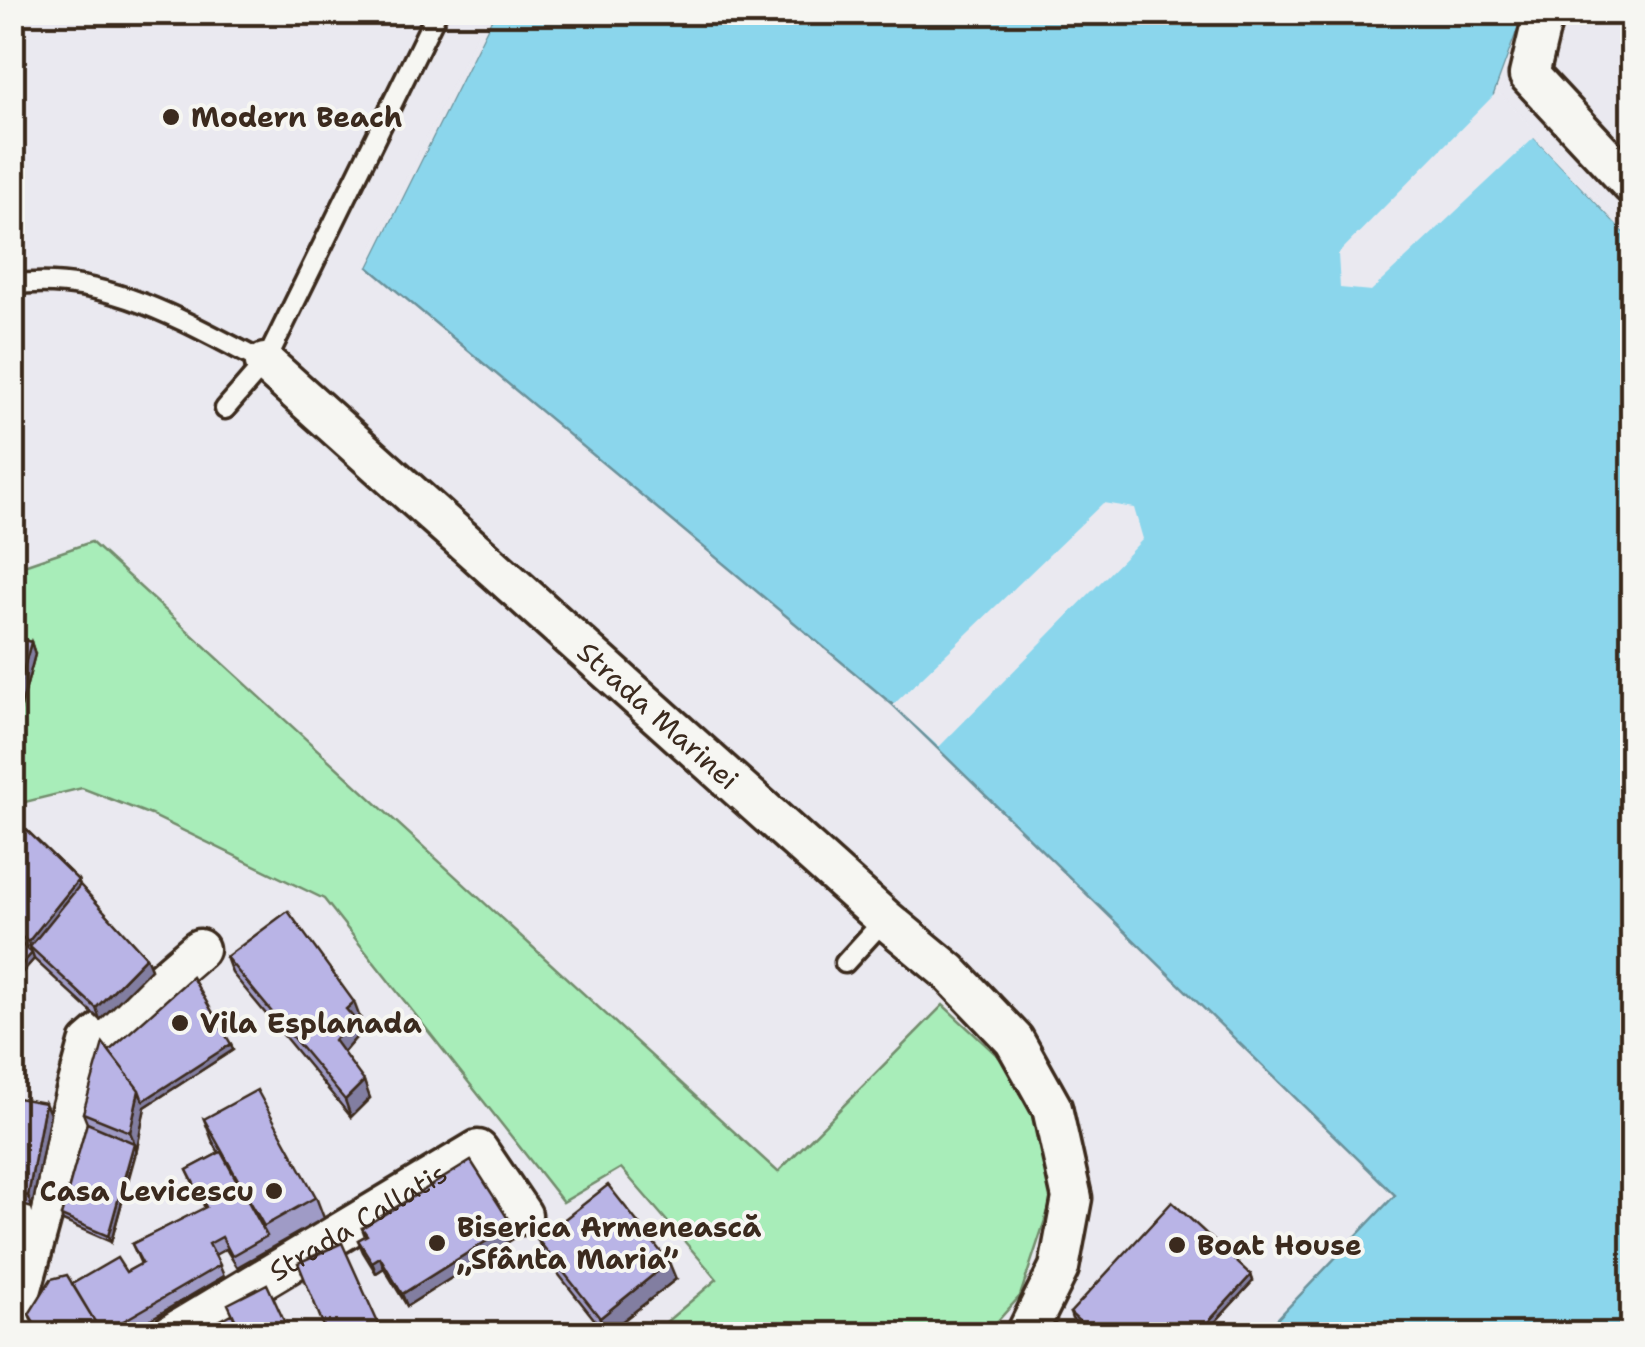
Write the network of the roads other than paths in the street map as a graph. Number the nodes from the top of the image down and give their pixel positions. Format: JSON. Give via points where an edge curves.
{"nodes":[{"id":1,"x":438,"y":12,"type":"edge"},
{"id":2,"x":1544,"y":12,"type":"edge"},
{"id":3,"x":1632,"y":185,"type":"edge"},
{"id":4,"x":12,"y":285,"type":"edge"},
{"id":5,"x":265,"y":363,"type":"junction"},
{"id":6,"x":225,"y":409,"type":"dead end"},
{"id":7,"x":885,"y":920,"type":"junction"},
{"id":8,"x":200,"y":949,"type":"dead end"},
{"id":9,"x":845,"y":962,"type":"dead end"},
{"id":10,"x":522,"y":1216,"type":"dead end"},
{"id":11,"x":18,"y":1317,"type":"edge"},
{"id":12,"x":171,"y":1334,"type":"edge"},
{"id":13,"x":1026,"y":1334,"type":"edge"}],
"edges":[{"from":1,"to":5,"type":"lane"},
{"from":2,"to":3,"type":"street","via":[[1528,75]]},
{"from":4,"to":5,"type":"lane","name":"Strada Marinei","via":[[38,281],[115,292]]},
{"from":5,"to":6,"type":"lane"},
{"from":5,"to":7,"type":"street","name":"Strada Marinei"},
{"from":7,"to":9,"type":"lane"},
{"from":7,"to":13,"type":"street","name":"Strada Marinei","via":[[949,972],[1014,1040],[1052,1108],[1072,1198],[1060,1268]]},
{"from":8,"to":11,"type":"street","via":[[90,1044]]},
{"from":10,"to":12,"type":"street","name":"Strada Callatis","via":[[478,1150]]}]}
